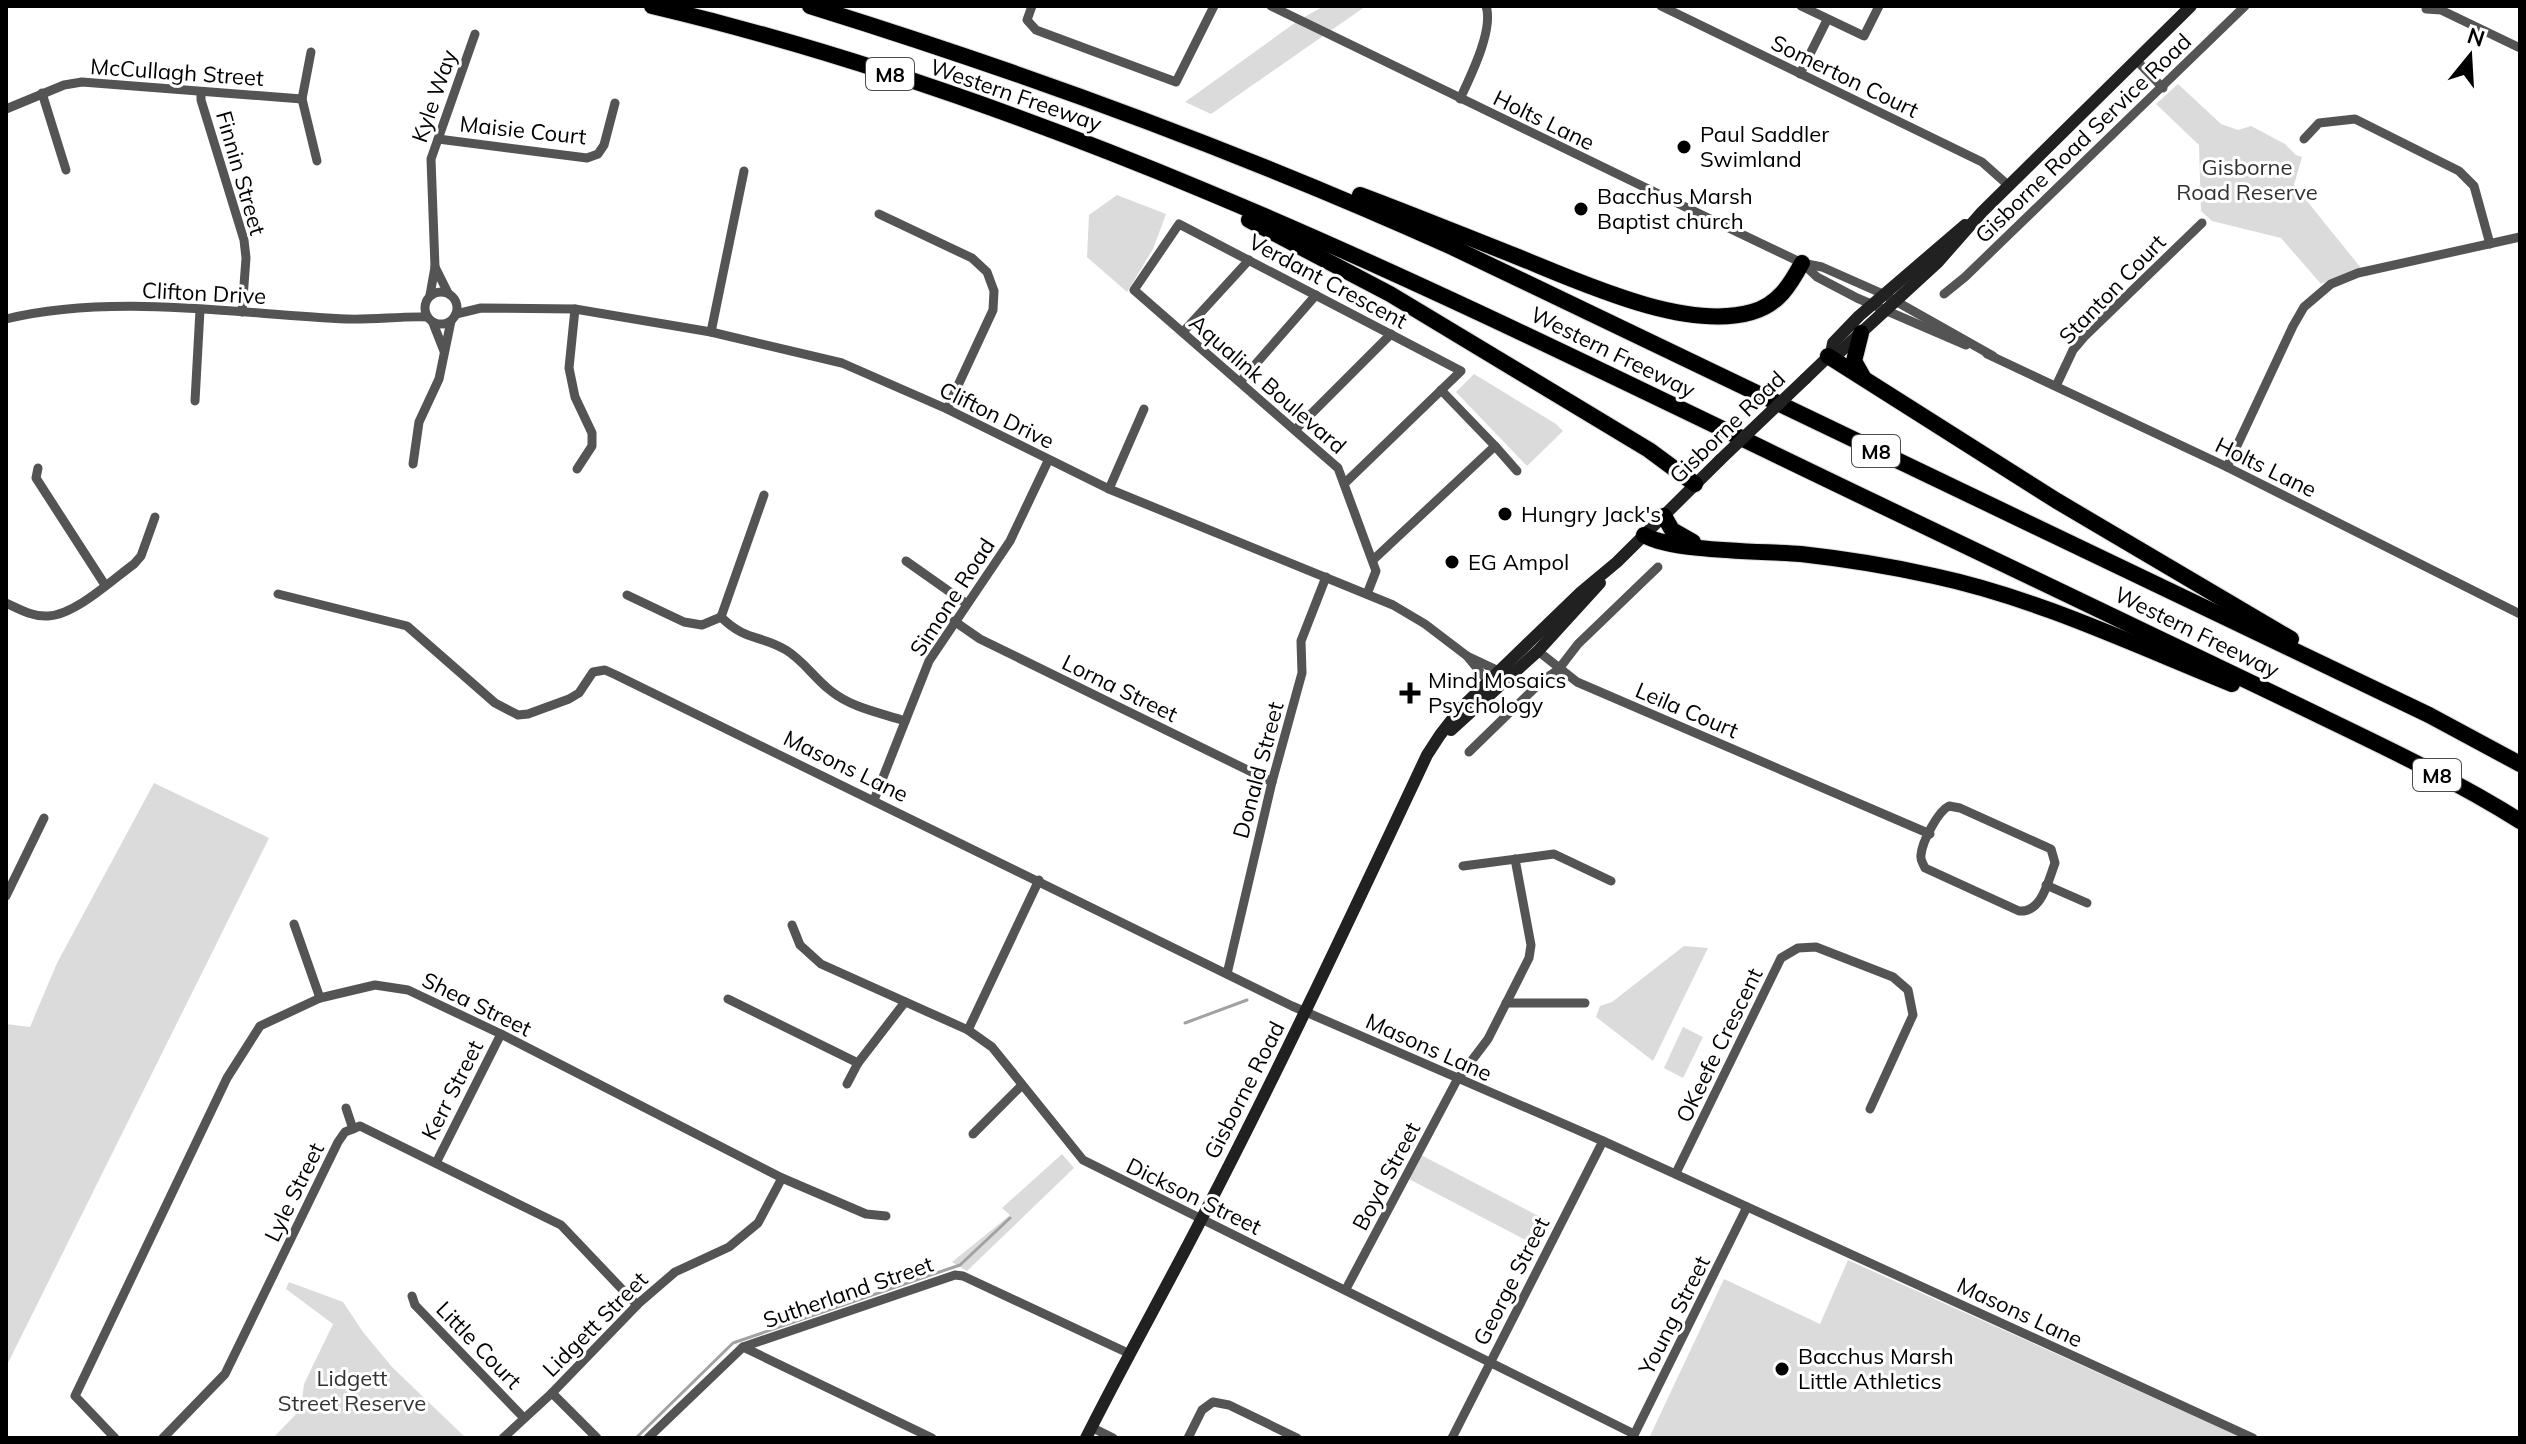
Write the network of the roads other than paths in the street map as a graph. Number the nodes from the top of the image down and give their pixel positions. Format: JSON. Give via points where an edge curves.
{"nodes":[{"id":1,"x":652,"y":6,"type":"edge"},
{"id":2,"x":810,"y":6,"type":"edge"},
{"id":3,"x":1032,"y":6,"type":"edge"},
{"id":4,"x":1214,"y":6,"type":"edge"},
{"id":5,"x":1271,"y":6,"type":"edge"},
{"id":6,"x":1486,"y":6,"type":"edge"},
{"id":7,"x":1661,"y":6,"type":"edge"},
{"id":8,"x":1801,"y":6,"type":"edge"},
{"id":9,"x":1879,"y":6,"type":"edge"},
{"id":10,"x":2191,"y":6,"type":"edge"},
{"id":11,"x":2245,"y":6,"type":"edge"},
{"id":12,"x":2426,"y":9,"type":"dead end"},
{"id":13,"x":1827,"y":20,"type":"junction"},
{"id":14,"x":475,"y":34,"type":"dead end"},
{"id":15,"x":2520,"y":48,"type":"edge"},
{"id":16,"x":311,"y":52,"type":"dead end"},
{"id":17,"x":2136,"y":60,"type":"junction"},
{"id":18,"x":1800,"y":74,"type":"junction"},
{"id":19,"x":2163,"y":88,"type":"junction"},
{"id":20,"x":201,"y":92,"type":"junction"},
{"id":21,"x":42,"y":93,"type":"junction"},
{"id":22,"x":302,"y":99,"type":"junction"},
{"id":23,"x":1460,"y":99,"type":"junction"},
{"id":24,"x":615,"y":103,"type":"dead end"},
{"id":25,"x":6,"y":109,"type":"edge"},
{"id":26,"x":438,"y":139,"type":"junction"},
{"id":27,"x":2304,"y":139,"type":"dead end"},
{"id":28,"x":1221,"y":148,"type":"junction"},
{"id":29,"x":1123,"y":156,"type":"junction"},
{"id":30,"x":317,"y":161,"type":"dead end"},
{"id":31,"x":66,"y":170,"type":"dead end"},
{"id":32,"x":744,"y":171,"type":"dead end"},
{"id":33,"x":2009,"y":186,"type":"junction"},
{"id":34,"x":1982,"y":212,"type":"junction"},
{"id":35,"x":879,"y":214,"type":"dead end"},
{"id":36,"x":2202,"y":223,"type":"dead end"},
{"id":37,"x":1179,"y":224,"type":"joint"},
{"id":38,"x":2520,"y":237,"type":"edge"},
{"id":39,"x":2490,"y":244,"type":"junction"},
{"id":40,"x":1249,"y":260,"type":"junction"},
{"id":41,"x":1802,"y":263,"type":"junction"},
{"id":42,"x":435,"y":267,"type":"junction"},
{"id":43,"x":1883,"y":294,"type":"junction"},
{"id":44,"x":1944,"y":294,"type":"dead end"},
{"id":45,"x":1316,"y":295,"type":"junction"},
{"id":46,"x":451,"y":296,"type":"junction"},
{"id":47,"x":428,"y":299,"type":"junction"},
{"id":48,"x":1897,"y":301,"type":"junction"},
{"id":49,"x":1872,"y":304,"type":"junction"},
{"id":50,"x":481,"y":308,"type":"junction"},
{"id":51,"x":575,"y":309,"type":"junction"},
{"id":52,"x":200,"y":310,"type":"junction"},
{"id":53,"x":1886,"y":311,"type":"junction"},
{"id":54,"x":242,"y":312,"type":"junction"},
{"id":55,"x":402,"y":317,"type":"junction"},
{"id":56,"x":454,"y":318,"type":"junction"},
{"id":57,"x":6,"y":319,"type":"edge"},
{"id":58,"x":430,"y":320,"type":"junction"},
{"id":59,"x":711,"y":332,"type":"junction"},
{"id":60,"x":1183,"y":332,"type":"junction"},
{"id":61,"x":1861,"y":333,"type":"junction"},
{"id":62,"x":1391,"y":334,"type":"junction"},
{"id":63,"x":444,"y":351,"type":"junction"},
{"id":64,"x":1830,"y":355,"type":"junction"},
{"id":65,"x":1993,"y":356,"type":"junction"},
{"id":66,"x":1864,"y":379,"type":"junction"},
{"id":67,"x":1240,"y":382,"type":"junction"},
{"id":68,"x":2056,"y":386,"type":"junction"},
{"id":69,"x":1441,"y":390,"type":"junction"},
{"id":70,"x":195,"y":401,"type":"dead end"},
{"id":71,"x":947,"y":409,"type":"junction"},
{"id":72,"x":1144,"y":409,"type":"dead end"},
{"id":73,"x":1295,"y":430,"type":"junction"},
{"id":74,"x":1495,"y":446,"type":"junction"},
{"id":75,"x":1048,"y":461,"type":"junction"},
{"id":76,"x":413,"y":464,"type":"dead end"},
{"id":77,"x":2227,"y":467,"type":"junction"},
{"id":78,"x":38,"y":468,"type":"dead end"},
{"id":79,"x":577,"y":469,"type":"dead end"},
{"id":80,"x":1517,"y":471,"type":"dead end"},
{"id":81,"x":1344,"y":484,"type":"junction"},
{"id":82,"x":1695,"y":484,"type":"junction"},
{"id":83,"x":1109,"y":489,"type":"junction"},
{"id":84,"x":764,"y":495,"type":"dead end"},
{"id":85,"x":1664,"y":516,"type":"junction"},
{"id":86,"x":155,"y":517,"type":"dead end"},
{"id":87,"x":1644,"y":535,"type":"junction"},
{"id":88,"x":1710,"y":548,"type":"junction"},
{"id":89,"x":1373,"y":560,"type":"junction"},
{"id":90,"x":906,"y":561,"type":"dead end"},
{"id":91,"x":1658,"y":567,"type":"dead end"},
{"id":92,"x":1326,"y":577,"type":"junction"},
{"id":93,"x":105,"y":585,"type":"junction"},
{"id":94,"x":278,"y":594,"type":"dead end"},
{"id":95,"x":1367,"y":594,"type":"junction"},
{"id":96,"x":627,"y":595,"type":"dead end"},
{"id":97,"x":6,"y":603,"type":"edge"},
{"id":98,"x":967,"y":604,"type":"junction"},
{"id":99,"x":2520,"y":614,"type":"edge"},
{"id":100,"x":721,"y":617,"type":"junction"},
{"id":101,"x":954,"y":621,"type":"junction"},
{"id":102,"x":1534,"y":647,"type":"junction"},
{"id":103,"x":1467,"y":656,"type":"junction"},
{"id":104,"x":1558,"y":670,"type":"junction"},
{"id":105,"x":1504,"y":676,"type":"junction"},
{"id":106,"x":1493,"y":686,"type":"junction"},
{"id":107,"x":2429,"y":715,"type":"junction"},
{"id":108,"x":905,"y":721,"type":"junction"},
{"id":109,"x":2353,"y":732,"type":"junction"},
{"id":110,"x":1469,"y":752,"type":"dead end"},
{"id":111,"x":2520,"y":764,"type":"edge"},
{"id":112,"x":1272,"y":782,"type":"junction"},
{"id":113,"x":874,"y":800,"type":"junction"},
{"id":114,"x":44,"y":818,"type":"dead end"},
{"id":115,"x":2520,"y":821,"type":"edge"},
{"id":116,"x":1930,"y":834,"type":"junction"},
{"id":117,"x":1515,"y":859,"type":"junction"},
{"id":118,"x":1463,"y":866,"type":"dead end"},
{"id":119,"x":1039,"y":880,"type":"junction"},
{"id":120,"x":1611,"y":881,"type":"dead end"},
{"id":121,"x":2046,"y":885,"type":"junction"},
{"id":122,"x":6,"y":896,"type":"edge"},
{"id":123,"x":2087,"y":903,"type":"dead end"},
{"id":124,"x":294,"y":924,"type":"dead end"},
{"id":125,"x":792,"y":925,"type":"dead end"},
{"id":126,"x":1227,"y":974,"type":"junction"},
{"id":127,"x":320,"y":998,"type":"junction"},
{"id":128,"x":728,"y":999,"type":"dead end"},
{"id":129,"x":905,"y":1002,"type":"junction"},
{"id":130,"x":1506,"y":1003,"type":"junction"},
{"id":131,"x":1585,"y":1003,"type":"dead end"},
{"id":132,"x":1305,"y":1013,"type":"junction"},
{"id":133,"x":968,"y":1030,"type":"junction"},
{"id":134,"x":501,"y":1034,"type":"junction"},
{"id":135,"x":858,"y":1063,"type":"junction"},
{"id":136,"x":1457,"y":1080,"type":"junction"},
{"id":137,"x":847,"y":1084,"type":"dead end"},
{"id":138,"x":1022,"y":1085,"type":"junction"},
{"id":139,"x":346,"y":1108,"type":"dead end"},
{"id":140,"x":1870,"y":1109,"type":"dead end"},
{"id":141,"x":353,"y":1129,"type":"junction"},
{"id":142,"x":973,"y":1134,"type":"dead end"},
{"id":143,"x":1603,"y":1141,"type":"junction"},
{"id":144,"x":436,"y":1163,"type":"junction"},
{"id":145,"x":1676,"y":1173,"type":"junction"},
{"id":146,"x":782,"y":1178,"type":"junction"},
{"id":147,"x":1747,"y":1207,"type":"junction"},
{"id":148,"x":886,"y":1216,"type":"dead end"},
{"id":149,"x":1201,"y":1220,"type":"junction"},
{"id":150,"x":1346,"y":1289,"type":"junction"},
{"id":151,"x":412,"y":1296,"type":"dead end"},
{"id":152,"x":637,"y":1305,"type":"junction"},
{"id":153,"x":743,"y":1347,"type":"junction"},
{"id":154,"x":1128,"y":1353,"type":"junction"},
{"id":155,"x":1490,"y":1362,"type":"junction"},
{"id":156,"x":552,"y":1393,"type":"junction"},
{"id":157,"x":524,"y":1418,"type":"junction"},
{"id":158,"x":1089,"y":1433,"type":"edge"},
{"id":159,"x":1633,"y":1436,"type":"edge"},
{"id":160,"x":115,"y":1438,"type":"edge"},
{"id":161,"x":163,"y":1438,"type":"edge"},
{"id":162,"x":503,"y":1438,"type":"edge"},
{"id":163,"x":597,"y":1438,"type":"edge"},
{"id":164,"x":648,"y":1438,"type":"edge"},
{"id":165,"x":932,"y":1438,"type":"edge"},
{"id":166,"x":1113,"y":1438,"type":"edge"},
{"id":167,"x":1188,"y":1438,"type":"edge"},
{"id":168,"x":1297,"y":1438,"type":"edge"},
{"id":169,"x":1452,"y":1438,"type":"edge"},
{"id":170,"x":2253,"y":1438,"type":"edge"}],
"edges":[{"from":1,"to":29,"type":"highway","name":"Western Freeway","number":"M8","via":[[938,90]]},
{"from":2,"to":28,"type":"highway","name":"Western Freeway","number":"M8","via":[[971,57]]},
{"from":3,"to":4,"type":"street","via":[[1027,20],[1036,30],[1176,82]]},
{"from":5,"to":23,"type":"street","name":"Holts Lane"},
{"from":6,"to":23,"type":"street","via":[[1486,32]]},
{"from":7,"to":18,"type":"street","name":"Somerton Court"},
{"from":8,"to":13,"type":"street"},
{"from":9,"to":13,"type":"street","via":[[1864,36]]},
{"from":10,"to":17,"type":"main road","name":"Gisborne Road"},
{"from":11,"to":19,"type":"street","name":"Gisborne Road Service Road"},
{"from":12,"to":15,"type":"street","via":[[2441,10]]},
{"from":13,"to":18,"type":"street"},
{"from":14,"to":26,"type":"street","name":"Kyle Way"},
{"from":16,"to":22,"type":"street"},
{"from":17,"to":19,"type":"street"},
{"from":17,"to":33,"type":"main road","name":"Gisborne Road"},
{"from":18,"to":33,"type":"street","name":"Somerton Court","via":[[1982,162]]},
{"from":19,"to":44,"type":"street","name":"Gisborne Road Service Road"},
{"from":20,"to":21,"type":"street","name":"McCullagh Street","via":[[82,82]]},
{"from":20,"to":22,"type":"street","name":"McCullagh Street"},
{"from":20,"to":54,"type":"street","name":"Finnin Street","via":[[244,240]]},
{"from":21,"to":25,"type":"street","name":"McCullagh Street"},
{"from":21,"to":31,"type":"street"},
{"from":22,"to":30,"type":"street"},
{"from":23,"to":41,"type":"street","name":"Holts Lane"},
{"from":24,"to":26,"type":"street","name":"Maisie Court","via":[[604,145],[587,158]]},
{"from":26,"to":42,"type":"street","name":"Kyle Way","via":[[431,159]]},
{"from":27,"to":39,"type":"street","via":[[2319,123],[2355,119],[2459,171],[2474,186]]},
{"from":28,"to":41,"type":"highway","via":[[1670,311],[1750,313],[1776,300]]},
{"from":28,"to":107,"type":"highway","name":"Western Freeway","number":"M8","via":[[1452,247]]},
{"from":29,"to":82,"type":"highway","via":[[1390,294],[1649,450]]},
{"from":29,"to":109,"type":"highway","name":"Western Freeway","number":"M8","via":[[1424,287]]},
{"from":32,"to":59,"type":"street"},
{"from":33,"to":34,"type":"main road","name":"Gisborne Road"},
{"from":34,"to":43,"type":"main road","name":"Gisborne Road"},
{"from":34,"to":48,"type":"main road","name":"Gisborne Road"},
{"from":35,"to":71,"type":"street","via":[[972,258],[987,272],[994,291],[993,310]]},
{"from":36,"to":68,"type":"street","name":"Stanton Court","via":[[2084,337]]},
{"from":37,"to":40,"type":"street","name":"Verdant Crescent"},
{"from":37,"to":60,"type":"street","name":"Aqualink Boulevard","via":[[1134,290]]},
{"from":38,"to":39,"type":"street"},
{"from":39,"to":77,"type":"street","via":[[2358,273],[2331,284],[2304,307],[2293,326]]},
{"from":40,"to":45,"type":"street","name":"Verdant Crescent"},
{"from":40,"to":60,"type":"street"},
{"from":41,"to":43,"type":"street","name":"Holts Lane"},
{"from":41,"to":49,"type":"street","name":"Holts Lane","via":[[1817,277]]},
{"from":42,"to":46,"type":"street","name":"Kyle Way"},
{"from":42,"to":47,"type":"street","name":"Kyle Way"},
{"from":43,"to":48,"type":"street","name":"Holts Lane"},
{"from":43,"to":49,"type":"main road","name":"Gisborne Road"},
{"from":45,"to":62,"type":"street","name":"Verdant Crescent"},
{"from":45,"to":67,"type":"street"},
{"from":46,"to":47,"type":"street","via":[[439,292]]},
{"from":46,"to":50,"type":"street","name":"Clifton Drive"},
{"from":46,"to":56,"type":"street"},
{"from":47,"to":55,"type":"street"},
{"from":47,"to":58,"type":"street"},
{"from":48,"to":53,"type":"main road","name":"Gisborne Road"},
{"from":48,"to":65,"type":"street","name":"Holts Lane"},
{"from":49,"to":53,"type":"street","name":"Holts Lane"},
{"from":49,"to":64,"type":"main road","name":"Gisborne Road","via":[[1833,343]]},
{"from":50,"to":51,"type":"street","name":"Clifton Drive"},
{"from":50,"to":56,"type":"street","name":"Clifton Drive"},
{"from":51,"to":59,"type":"street","name":"Clifton Drive"},
{"from":51,"to":79,"type":"street","via":[[569,368],[575,397],[592,433],[592,446]]},
{"from":52,"to":54,"type":"street","name":"Clifton Drive"},
{"from":52,"to":57,"type":"street","name":"Clifton Drive","via":[[103,306],[43,310]]},
{"from":52,"to":70,"type":"street"},
{"from":53,"to":61,"type":"main road","name":"Gisborne Road"},
{"from":53,"to":65,"type":"street","name":"Holts Lane"},
{"from":54,"to":55,"type":"street","name":"Clifton Drive"},
{"from":55,"to":58,"type":"street","name":"Clifton Drive"},
{"from":56,"to":58,"type":"street","via":[[442,325]]},
{"from":56,"to":63,"type":"street"},
{"from":58,"to":63,"type":"street"},
{"from":59,"to":71,"type":"street","name":"Clifton Drive","via":[[842,363]]},
{"from":60,"to":67,"type":"street","name":"Aqualink Boulevard"},
{"from":61,"to":64,"type":"main road","name":"Gisborne Road"},
{"from":61,"to":66,"type":"highway","via":[[1854,361]]},
{"from":62,"to":69,"type":"street","name":"Verdant Crescent","via":[[1461,371]]},
{"from":62,"to":73,"type":"street"},
{"from":63,"to":76,"type":"street","via":[[439,379],[419,422]]},
{"from":64,"to":66,"type":"highway"},
{"from":64,"to":82,"type":"main road","name":"Gisborne Road","bridge":true},
{"from":65,"to":68,"type":"street","name":"Holts Lane"},
{"from":66,"to":107,"type":"highway","via":[[2168,568]]},
{"from":67,"to":73,"type":"street","name":"Aqualink Boulevard"},
{"from":68,"to":77,"type":"street","name":"Holts Lane"},
{"from":69,"to":74,"type":"street"},
{"from":69,"to":81,"type":"street"},
{"from":71,"to":75,"type":"street","name":"Clifton Drive"},
{"from":72,"to":83,"type":"street"},
{"from":73,"to":81,"type":"street","name":"Aqualink Boulevard","via":[[1338,468]]},
{"from":74,"to":80,"type":"street"},
{"from":74,"to":89,"type":"street"},
{"from":75,"to":83,"type":"street","name":"Clifton Drive"},
{"from":75,"to":98,"type":"street","name":"Simone Road","via":[[1010,541]]},
{"from":77,"to":99,"type":"street","name":"Holts Lane"},
{"from":78,"to":93,"type":"street","via":[[36,478]]},
{"from":81,"to":89,"type":"street","name":"Aqualink Boulevard"},
{"from":82,"to":85,"type":"main road","name":"Gisborne Road"},
{"from":83,"to":92,"type":"street","name":"Clifton Drive"},
{"from":84,"to":100,"type":"street"},
{"from":85,"to":87,"type":"main road","name":"Gisborne Road"},
{"from":85,"to":88,"type":"highway","via":[[1678,535]]},
{"from":86,"to":93,"type":"street","via":[[141,556]]},
{"from":87,"to":88,"type":"highway"},
{"from":87,"to":102,"type":"main road","name":"Gisborne Road","via":[[1588,599]]},
{"from":88,"to":109,"type":"highway","via":[[1831,558],[1963,583],[2079,623]]},
{"from":89,"to":95,"type":"street","via":[[1376,571]]},
{"from":90,"to":98,"type":"street"},
{"from":91,"to":104,"type":"street"},
{"from":92,"to":95,"type":"street","name":"Clifton Drive"},
{"from":92,"to":112,"type":"street","name":"Donald Street","via":[[1301,641],[1302,673]]},
{"from":93,"to":97,"type":"street","via":[[73,608],[46,617]]},
{"from":94,"to":113,"type":"street","name":"Masons Lane","via":[[407,626],[495,703],[518,715],[569,699],[599,670]]},
{"from":95,"to":103,"type":"street","name":"Clifton Drive","via":[[1425,624]]},
{"from":96,"to":100,"type":"street","via":[[684,622],[702,625]]},
{"from":98,"to":101,"type":"street","name":"Simone Road"},
{"from":100,"to":108,"type":"street","via":[[735,631],[783,648],[832,692]]},
{"from":101,"to":108,"type":"street","name":"Simone Road","via":[[929,661]]},
{"from":101,"to":112,"type":"street","name":"Lorna Street","via":[[980,639]]},
{"from":102,"to":104,"type":"street","name":"Leila Court"},
{"from":102,"to":105,"type":"main road","name":"Gisborne Road"},
{"from":103,"to":105,"type":"street"},
{"from":103,"to":106,"type":"street"},
{"from":104,"to":110,"type":"street"},
{"from":104,"to":116,"type":"street","name":"Leila Court"},
{"from":105,"to":106,"type":"main road","name":"Gisborne Road"},
{"from":106,"to":132,"type":"main road","name":"Gisborne Road","via":[[1427,755]]},
{"from":107,"to":111,"type":"highway","name":"Western Freeway","number":"M8"},
{"from":108,"to":113,"type":"street","name":"Simone Road"},
{"from":109,"to":115,"type":"highway","name":"Western Freeway","number":"M8"},
{"from":112,"to":126,"type":"street","name":"Donald Street"},
{"from":113,"to":119,"type":"street","name":"Masons Lane"},
{"from":114,"to":122,"type":"street"},
{"from":116,"to":121,"type":"street","via":[[1921,855],[1925,868],[2019,911],[2035,907]]},
{"from":116,"to":121,"type":"street","via":[[1942,810],[1960,808],[2051,849],[2055,863]]},
{"from":117,"to":118,"type":"street"},
{"from":117,"to":120,"type":"street","via":[[1554,854]]},
{"from":117,"to":130,"type":"street","name":"Boyd Street","via":[[1531,945]]},
{"from":119,"to":126,"type":"street","name":"Masons Lane"},
{"from":119,"to":133,"type":"street"},
{"from":121,"to":123,"type":"street"},
{"from":124,"to":127,"type":"street"},
{"from":125,"to":129,"type":"street","name":"Dickson Street","via":[[800,945],[821,964]]},
{"from":126,"to":132,"type":"street","name":"Masons Lane"},
{"from":127,"to":134,"type":"street","name":"Shea Street","via":[[375,985],[408,990]]},
{"from":127,"to":160,"type":"street","name":"Shea Street","via":[[260,1026],[227,1078],[75,1396]]},
{"from":128,"to":135,"type":"street"},
{"from":129,"to":133,"type":"street","name":"Dickson Street"},
{"from":129,"to":135,"type":"street"},
{"from":130,"to":131,"type":"street"},
{"from":130,"to":136,"type":"street","name":"Boyd Street","via":[[1488,1039]]},
{"from":132,"to":136,"type":"street","name":"Masons Lane"},
{"from":132,"to":149,"type":"main road","name":"Gisborne Road"},
{"from":133,"to":138,"type":"street","name":"Dickson Street","via":[[992,1047]]},
{"from":134,"to":144,"type":"street","name":"Kerr Street"},
{"from":134,"to":146,"type":"street","name":"Shea Street"},
{"from":135,"to":137,"type":"street"},
{"from":136,"to":143,"type":"street","name":"Masons Lane"},
{"from":136,"to":150,"type":"street","name":"Boyd Street"},
{"from":138,"to":142,"type":"street"},
{"from":138,"to":149,"type":"street","name":"Dickson Street","via":[[1083,1160]]},
{"from":139,"to":141,"type":"street"},
{"from":140,"to":145,"type":"street","name":"OKeefe Crescent","via":[[1913,1015],[1908,990],[1893,977],[1816,947],[1798,948],[1781,958]]},
{"from":141,"to":144,"type":"street","name":"Lyle Street","via":[[360,1126]]},
{"from":141,"to":161,"type":"street","name":"Lyle Street","via":[[338,1142],[225,1374]]},
{"from":143,"to":145,"type":"street","name":"Masons Lane"},
{"from":143,"to":155,"type":"street","name":"George Street"},
{"from":144,"to":152,"type":"street","name":"Lyle Street","via":[[561,1225]]},
{"from":145,"to":147,"type":"street","name":"Masons Lane"},
{"from":146,"to":148,"type":"street","name":"Shea Street","via":[[866,1214]]},
{"from":146,"to":152,"type":"street","name":"Lidgett Street","via":[[758,1223],[729,1247],[675,1272]]},
{"from":147,"to":159,"type":"street","name":"Young Street"},
{"from":147,"to":170,"type":"street","name":"Masons Lane"},
{"from":149,"to":150,"type":"street","name":"Dickson Street"},
{"from":149,"to":154,"type":"main road","name":"Gisborne Road"},
{"from":150,"to":155,"type":"street","name":"Dickson Street"},
{"from":151,"to":157,"type":"street","name":"Little Court"},
{"from":152,"to":156,"type":"street","name":"Lidgett Street"},
{"from":153,"to":154,"type":"street","name":"Sutherland Street","via":[[955,1275]]},
{"from":153,"to":164,"type":"street","name":"Sutherland Street"},
{"from":153,"to":165,"type":"street"},
{"from":154,"to":158,"type":"main road","name":"Gisborne Road"},
{"from":155,"to":159,"type":"street","name":"Dickson Street"},
{"from":155,"to":169,"type":"street","name":"George Street"},
{"from":156,"to":157,"type":"street","name":"Lidgett Street"},
{"from":156,"to":163,"type":"street"},
{"from":157,"to":162,"type":"street","name":"Lidgett Street"},
{"from":158,"to":166,"type":"street"},
{"from":167,"to":168,"type":"street","via":[[1202,1410],[1213,1402]]}]}
